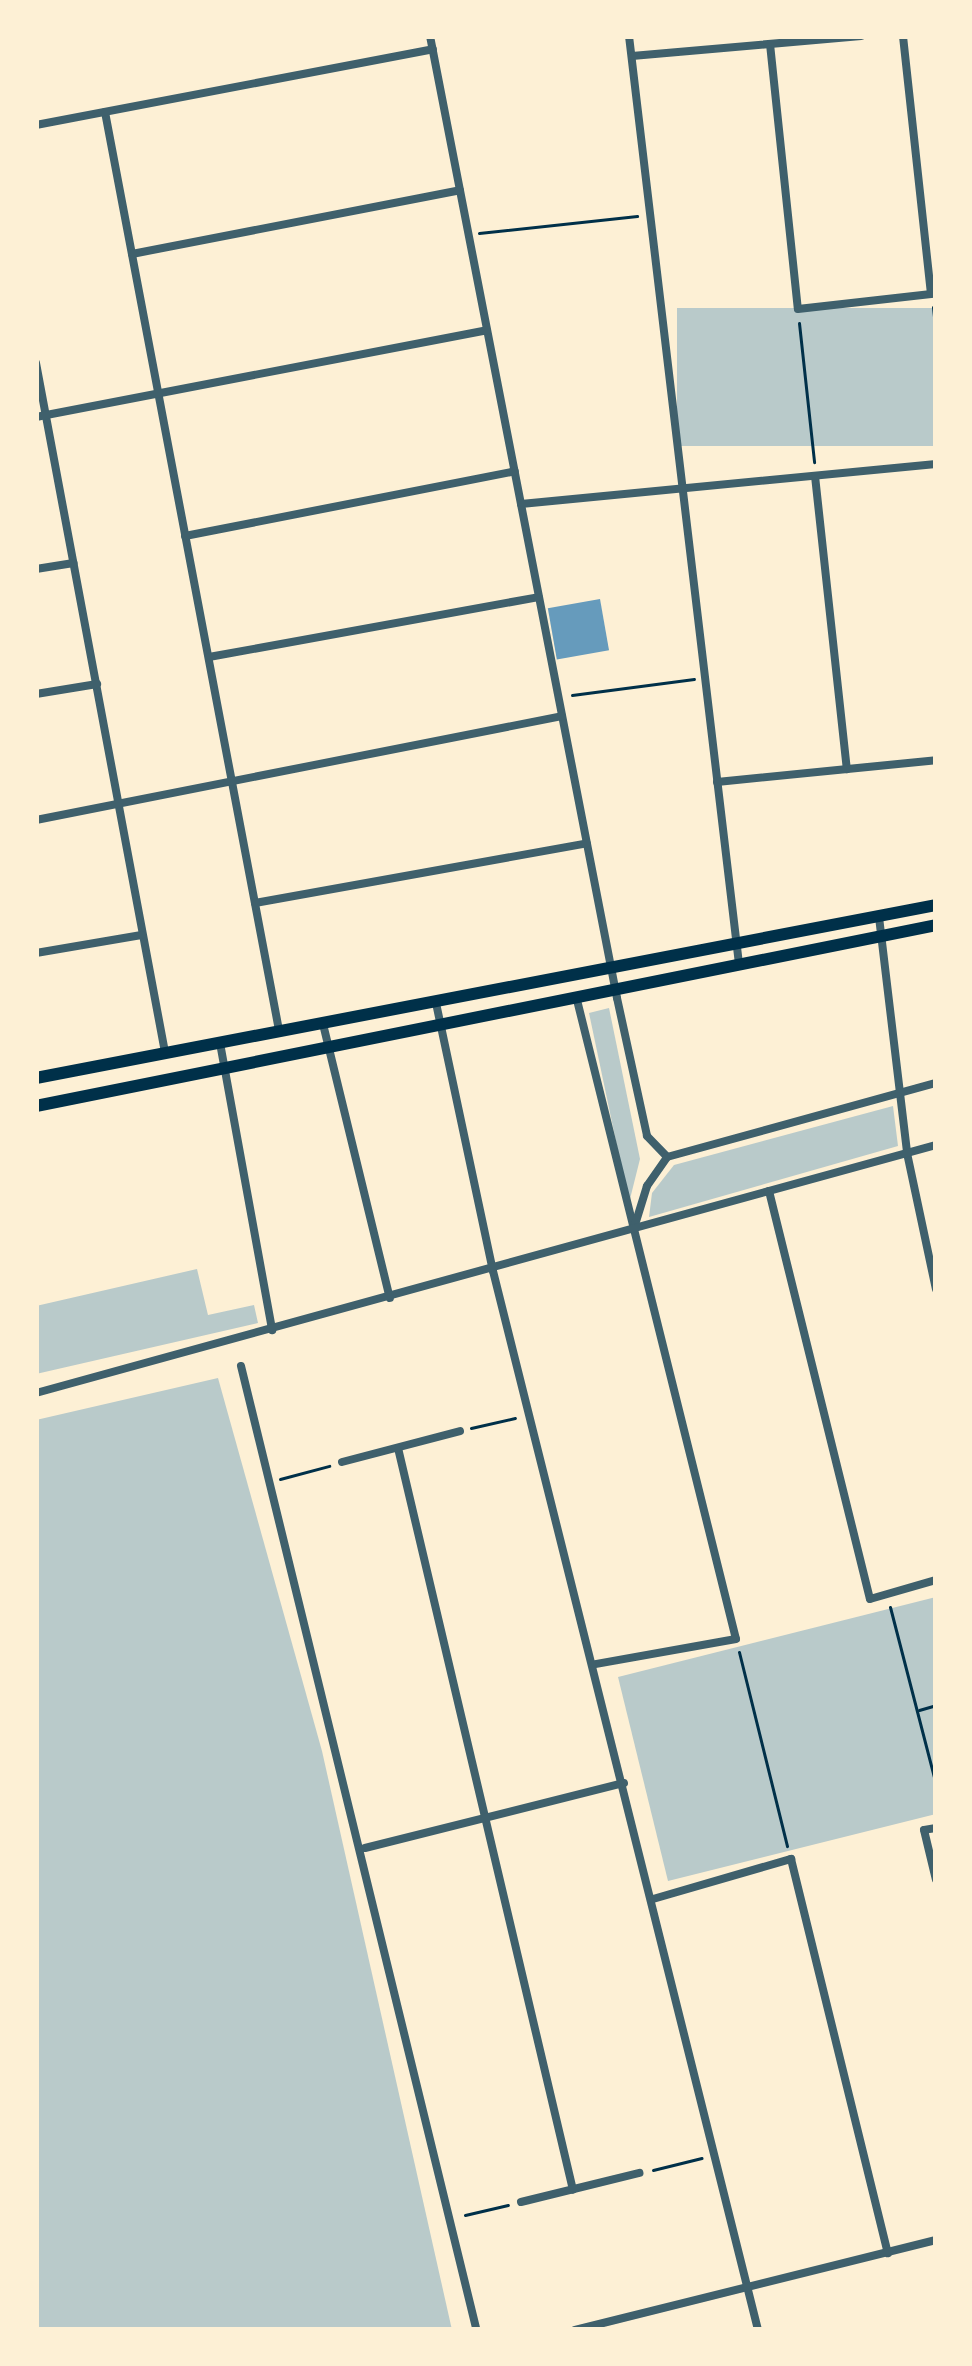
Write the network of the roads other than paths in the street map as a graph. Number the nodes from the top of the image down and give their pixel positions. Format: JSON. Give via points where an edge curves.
{"nodes":[{"id":1,"x":430,"y":36,"type":"edge"},
{"id":2,"x":629,"y":36,"type":"edge"},
{"id":3,"x":861,"y":36,"type":"edge"},
{"id":4,"x":903,"y":36,"type":"edge"},
{"id":5,"x":770,"y":44,"type":"junction"},
{"id":6,"x":433,"y":49,"type":"junction"},
{"id":7,"x":632,"y":56,"type":"junction"},
{"id":8,"x":105,"y":112,"type":"junction"},
{"id":9,"x":36,"y":125,"type":"edge"},
{"id":10,"x":460,"y":190,"type":"junction"},
{"id":11,"x":132,"y":254,"type":"junction"},
{"id":12,"x":488,"y":330,"type":"junction"},
{"id":13,"x":36,"y":363,"type":"edge"},
{"id":14,"x":158,"y":394,"type":"junction"},
{"id":15,"x":41,"y":416,"type":"edge"},
{"id":16,"x":936,"y":464,"type":"edge"},
{"id":17,"x":515,"y":471,"type":"junction"},
{"id":18,"x":815,"y":476,"type":"junction"},
{"id":19,"x":682,"y":489,"type":"junction"},
{"id":20,"x":521,"y":504,"type":"junction"},
{"id":21,"x":185,"y":536,"type":"junction"},
{"id":22,"x":74,"y":562,"type":"junction"},
{"id":23,"x":36,"y":569,"type":"edge"},
{"id":24,"x":539,"y":597,"type":"junction"},
{"id":25,"x":208,"y":657,"type":"junction"},
{"id":26,"x":97,"y":684,"type":"junction"},
{"id":27,"x":36,"y":694,"type":"edge"},
{"id":28,"x":562,"y":716,"type":"junction"},
{"id":29,"x":936,"y":760,"type":"edge"},
{"id":30,"x":847,"y":769,"type":"junction"},
{"id":31,"x":232,"y":780,"type":"junction"},
{"id":32,"x":717,"y":782,"type":"junction"},
{"id":33,"x":119,"y":802,"type":"junction"},
{"id":34,"x":36,"y":820,"type":"edge"},
{"id":35,"x":587,"y":843,"type":"junction"},
{"id":36,"x":255,"y":903,"type":"junction"},
{"id":37,"x":936,"y":905,"type":"edge"},
{"id":38,"x":879,"y":916,"type":"junction"},
{"id":39,"x":936,"y":926,"type":"edge"},
{"id":40,"x":141,"y":935,"type":"junction"},
{"id":41,"x":882,"y":937,"type":"junction"},
{"id":42,"x":736,"y":945,"type":"junction"},
{"id":43,"x":36,"y":953,"type":"edge"},
{"id":44,"x":739,"y":966,"type":"junction"},
{"id":45,"x":612,"y":969,"type":"junction"},
{"id":46,"x":616,"y":992,"type":"junction"},
{"id":47,"x":577,"y":1000,"type":"junction"},
{"id":48,"x":436,"y":1003,"type":"junction"},
{"id":49,"x":323,"y":1024,"type":"junction"},
{"id":50,"x":442,"y":1027,"type":"junction"},
{"id":51,"x":280,"y":1032,"type":"junction"},
{"id":52,"x":220,"y":1043,"type":"junction"},
{"id":53,"x":329,"y":1048,"type":"junction"},
{"id":54,"x":166,"y":1054,"type":"junction"},
{"id":55,"x":225,"y":1069,"type":"junction"},
{"id":56,"x":36,"y":1078,"type":"edge"},
{"id":57,"x":936,"y":1083,"type":"edge"},
{"id":58,"x":903,"y":1093,"type":"junction"},
{"id":59,"x":36,"y":1106,"type":"edge"},
{"id":60,"x":936,"y":1145,"type":"edge"},
{"id":61,"x":907,"y":1153,"type":"junction"},
{"id":62,"x":667,"y":1157,"type":"junction"},
{"id":63,"x":769,"y":1191,"type":"junction"},
{"id":64,"x":634,"y":1229,"type":"junction"},
{"id":65,"x":493,"y":1271,"type":"junction"},
{"id":66,"x":936,"y":1289,"type":"edge"},
{"id":67,"x":390,"y":1298,"type":"junction"},
{"id":68,"x":272,"y":1330,"type":"junction"},
{"id":69,"x":241,"y":1366,"type":"dead end"},
{"id":70,"x":36,"y":1393,"type":"edge"},
{"id":71,"x":460,"y":1431,"type":"road end"},
{"id":72,"x":398,"y":1448,"type":"junction"},
{"id":73,"x":342,"y":1462,"type":"road end"},
{"id":74,"x":936,"y":1580,"type":"edge"},
{"id":75,"x":596,"y":1664,"type":"junction"},
{"id":76,"x":625,"y":1783,"type":"junction"},
{"id":77,"x":485,"y":1819,"type":"junction"},
{"id":78,"x":936,"y":1828,"type":"edge"},
{"id":79,"x":365,"y":1848,"type":"junction"},
{"id":80,"x":936,"y":1880,"type":"edge"},
{"id":81,"x":653,"y":1899,"type":"junction"},
{"id":82,"x":639,"y":2173,"type":"road end"},
{"id":83,"x":573,"y":2190,"type":"junction"},
{"id":84,"x":521,"y":2202,"type":"road end"},
{"id":85,"x":936,"y":2240,"type":"edge"},
{"id":86,"x":888,"y":2253,"type":"junction"},
{"id":87,"x":748,"y":2288,"type":"junction"},
{"id":88,"x":476,"y":2328,"type":"edge"},
{"id":89,"x":575,"y":2330,"type":"edge"},
{"id":90,"x":758,"y":2330,"type":"edge"}],
"edges":[{"from":1,"to":6,"type":"street"},
{"from":2,"to":7,"type":"street"},
{"from":3,"to":5,"type":"street"},
{"from":4,"to":5,"type":"street","via":[[931,294],[798,309]]},
{"from":5,"to":7,"type":"street"},
{"from":6,"to":8,"type":"street"},
{"from":6,"to":10,"type":"street"},
{"from":7,"to":19,"type":"street"},
{"from":8,"to":9,"type":"street"},
{"from":8,"to":11,"type":"street"},
{"from":10,"to":11,"type":"street"},
{"from":10,"to":12,"type":"street"},
{"from":11,"to":14,"type":"street"},
{"from":12,"to":14,"type":"street"},
{"from":12,"to":17,"type":"street"},
{"from":13,"to":15,"type":"street"},
{"from":14,"to":15,"type":"street"},
{"from":14,"to":21,"type":"street"},
{"from":15,"to":22,"type":"street"},
{"from":16,"to":18,"type":"street"},
{"from":17,"to":20,"type":"street"},
{"from":17,"to":21,"type":"street"},
{"from":18,"to":19,"type":"street"},
{"from":18,"to":30,"type":"street"},
{"from":19,"to":20,"type":"street"},
{"from":19,"to":32,"type":"street"},
{"from":20,"to":24,"type":"street"},
{"from":21,"to":25,"type":"street"},
{"from":22,"to":23,"type":"street"},
{"from":22,"to":26,"type":"street"},
{"from":24,"to":25,"type":"street"},
{"from":24,"to":28,"type":"street"},
{"from":25,"to":31,"type":"street"},
{"from":26,"to":27,"type":"street"},
{"from":26,"to":33,"type":"street"},
{"from":28,"to":31,"type":"street"},
{"from":28,"to":35,"type":"street"},
{"from":29,"to":30,"type":"street"},
{"from":30,"to":32,"type":"street"},
{"from":31,"to":33,"type":"street"},
{"from":31,"to":36,"type":"street"},
{"from":32,"to":42,"type":"street"},
{"from":33,"to":34,"type":"street"},
{"from":33,"to":40,"type":"street"},
{"from":35,"to":36,"type":"street"},
{"from":35,"to":45,"type":"street"},
{"from":36,"to":51,"type":"street"},
{"from":37,"to":38,"type":"main road"},
{"from":38,"to":41,"type":"street"},
{"from":38,"to":42,"type":"main road"},
{"from":39,"to":41,"type":"main road"},
{"from":40,"to":43,"type":"street"},
{"from":40,"to":54,"type":"street"},
{"from":41,"to":44,"type":"main road"},
{"from":41,"to":58,"type":"street"},
{"from":42,"to":44,"type":"street"},
{"from":42,"to":45,"type":"main road"},
{"from":44,"to":46,"type":"main road"},
{"from":45,"to":46,"type":"street"},
{"from":45,"to":48,"type":"main road"},
{"from":46,"to":47,"type":"main road"},
{"from":46,"to":62,"type":"street","via":[[647,1136]]},
{"from":47,"to":50,"type":"main road"},
{"from":47,"to":64,"type":"street"},
{"from":48,"to":49,"type":"main road"},
{"from":48,"to":50,"type":"street"},
{"from":49,"to":51,"type":"main road"},
{"from":49,"to":53,"type":"street"},
{"from":50,"to":53,"type":"main road"},
{"from":50,"to":65,"type":"street"},
{"from":51,"to":52,"type":"main road"},
{"from":52,"to":54,"type":"main road"},
{"from":52,"to":55,"type":"street"},
{"from":53,"to":55,"type":"main road"},
{"from":53,"to":67,"type":"street"},
{"from":54,"to":56,"type":"main road"},
{"from":55,"to":59,"type":"main road"},
{"from":55,"to":68,"type":"street"},
{"from":57,"to":58,"type":"street"},
{"from":58,"to":61,"type":"street"},
{"from":58,"to":62,"type":"street"},
{"from":60,"to":61,"type":"street"},
{"from":61,"to":63,"type":"street"},
{"from":61,"to":66,"type":"street"},
{"from":62,"to":64,"type":"street","via":[[647,1186]]},
{"from":63,"to":64,"type":"street"},
{"from":63,"to":74,"type":"street","via":[[870,1599]]},
{"from":64,"to":65,"type":"street"},
{"from":64,"to":75,"type":"street","via":[[736,1639]]},
{"from":65,"to":67,"type":"street"},
{"from":65,"to":75,"type":"street"},
{"from":67,"to":68,"type":"street"},
{"from":68,"to":70,"type":"street"},
{"from":69,"to":79,"type":"street"},
{"from":71,"to":72,"type":"street"},
{"from":72,"to":73,"type":"street"},
{"from":72,"to":77,"type":"street"},
{"from":75,"to":76,"type":"street"},
{"from":76,"to":77,"type":"street"},
{"from":76,"to":81,"type":"street"},
{"from":77,"to":79,"type":"street"},
{"from":77,"to":83,"type":"street"},
{"from":78,"to":80,"type":"street","via":[[924,1830]]},
{"from":79,"to":88,"type":"street"},
{"from":81,"to":86,"type":"street","via":[[791,1859]]},
{"from":81,"to":87,"type":"street"},
{"from":82,"to":83,"type":"street"},
{"from":83,"to":84,"type":"street"},
{"from":85,"to":86,"type":"street"},
{"from":86,"to":87,"type":"street"},
{"from":87,"to":89,"type":"street"},
{"from":87,"to":90,"type":"street"}]}
